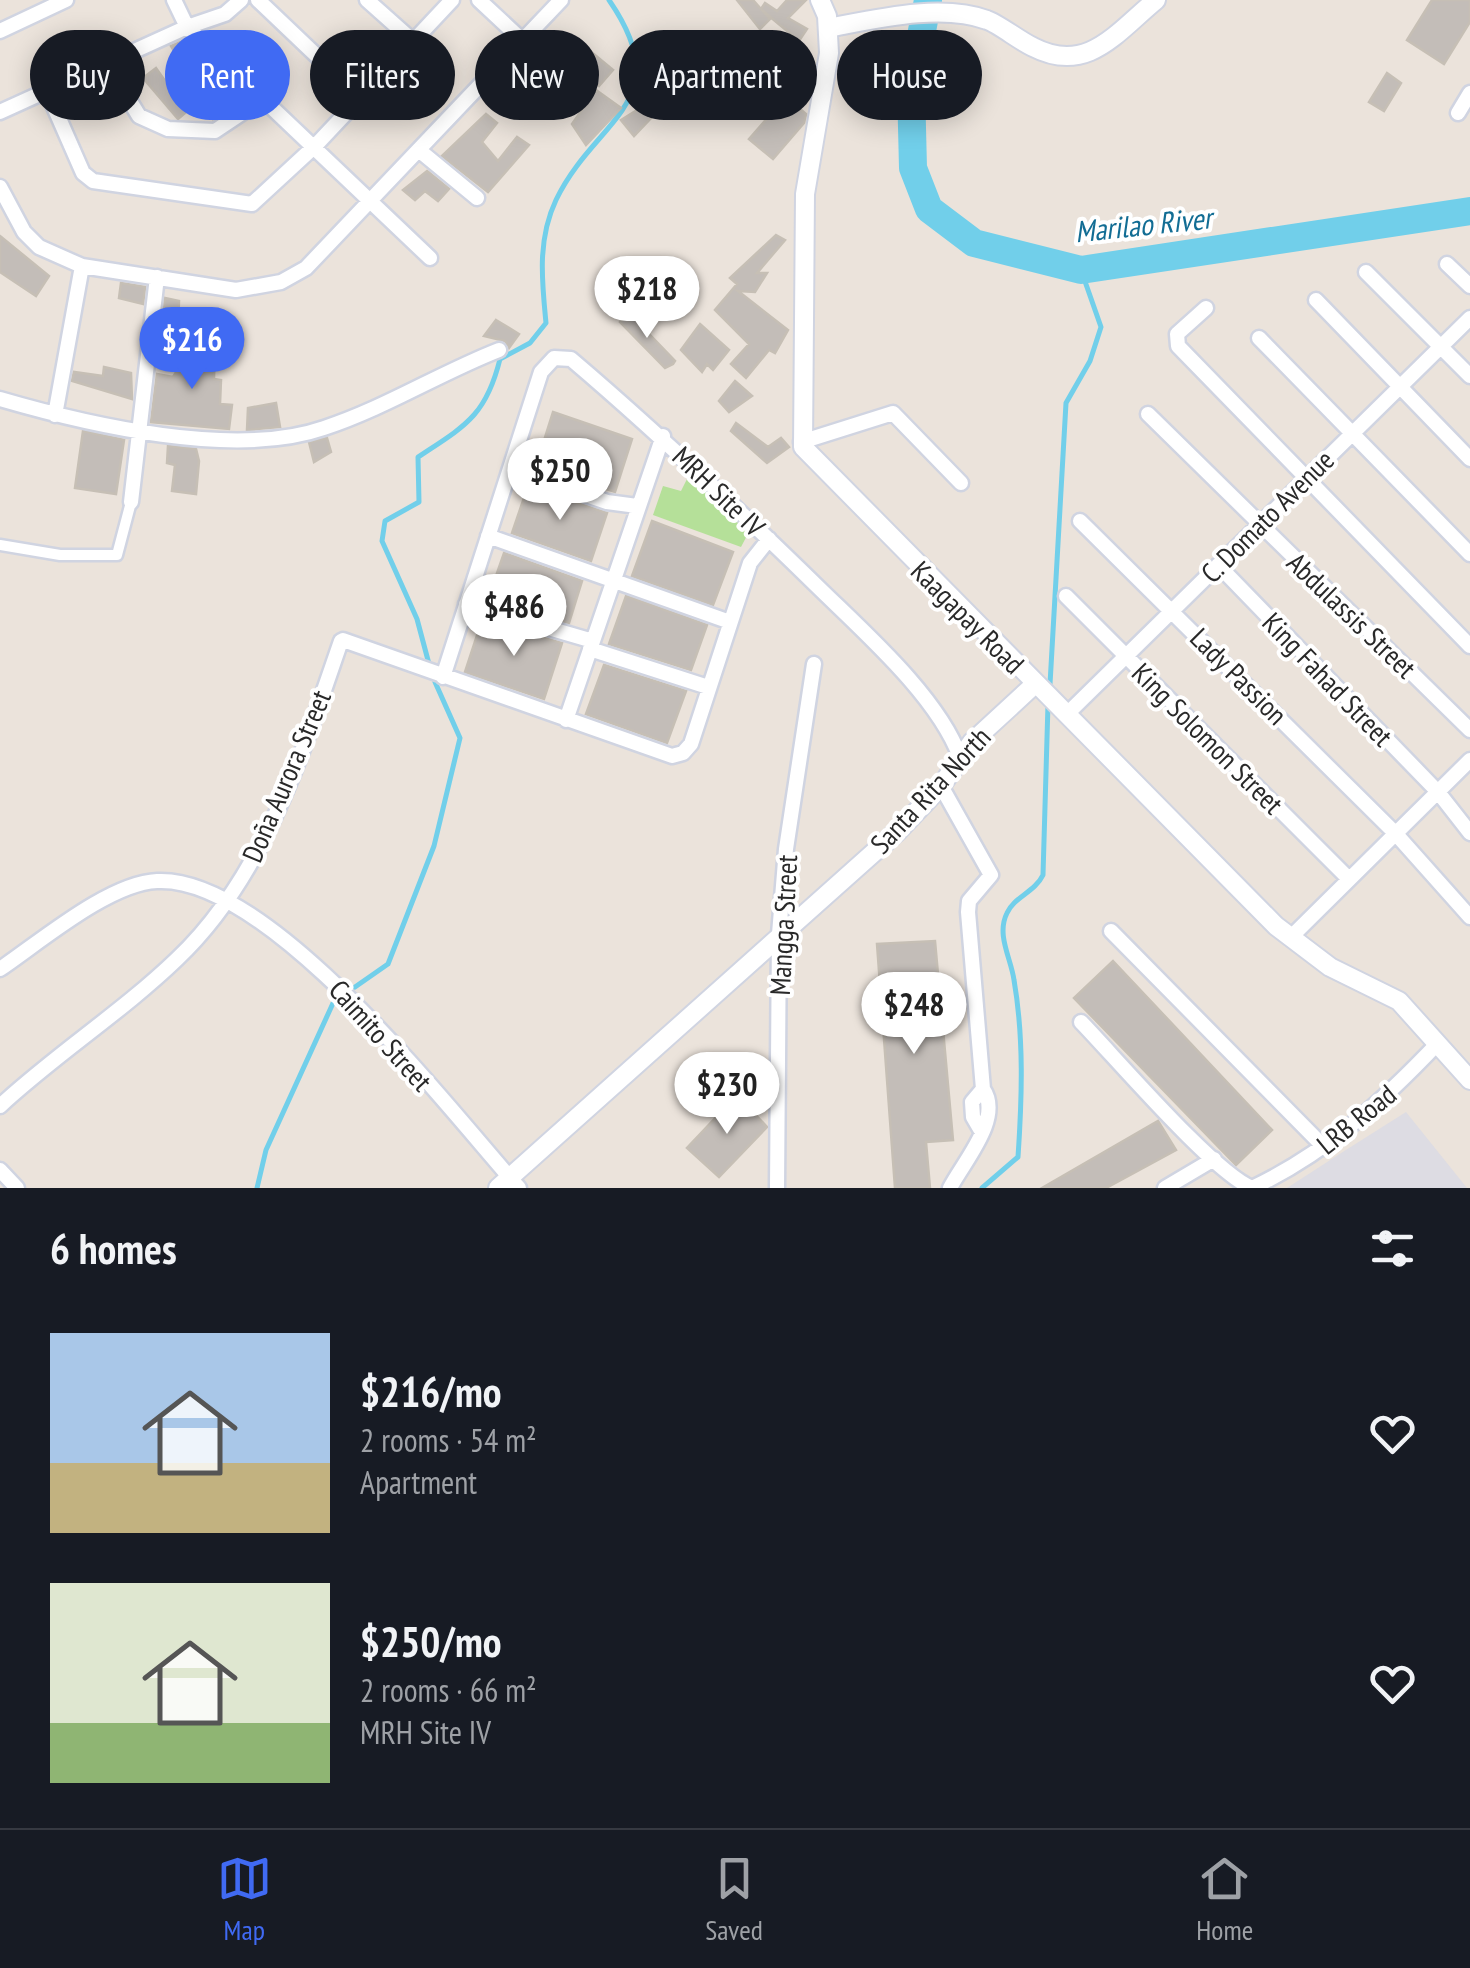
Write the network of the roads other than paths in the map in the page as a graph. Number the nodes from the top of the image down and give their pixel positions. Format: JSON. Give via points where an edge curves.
{"nodes":[{"id":1,"x":66,"y":0,"type":"edge"},
{"id":2,"x":174,"y":0,"type":"edge"},
{"id":3,"x":241,"y":0,"type":"edge"},
{"id":4,"x":258,"y":0,"type":"edge"},
{"id":5,"x":367,"y":0,"type":"edge"},
{"id":6,"x":452,"y":0,"type":"edge"},
{"id":7,"x":479,"y":0,"type":"edge"},
{"id":8,"x":561,"y":0,"type":"edge"},
{"id":9,"x":820,"y":0,"type":"edge"},
{"id":10,"x":1156,"y":0,"type":"edge"},
{"id":11,"x":187,"y":26,"type":"junction"},
{"id":12,"x":828,"y":28,"type":"junction"},
{"id":13,"x":0,"y":30,"type":"edge"},
{"id":14,"x":191,"y":30,"type":"edge"},
{"id":15,"x":401,"y":30,"type":"edge"},
{"id":16,"x":423,"y":30,"type":"edge"},
{"id":17,"x":513,"y":30,"type":"edge"},
{"id":18,"x":533,"y":30,"type":"edge"},
{"id":19,"x":145,"y":45,"type":"edge"},
{"id":20,"x":310,"y":49,"type":"edge"},
{"id":21,"x":475,"y":92,"type":"edge"},
{"id":22,"x":1470,"y":93,"type":"edge"},
{"id":23,"x":30,"y":99,"type":"edge"},
{"id":24,"x":0,"y":112,"type":"edge"},
{"id":25,"x":1458,"y":113,"type":"dead end"},
{"id":26,"x":145,"y":119,"type":"edge"},
{"id":27,"x":60,"y":120,"type":"edge"},
{"id":28,"x":233,"y":120,"type":"edge"},
{"id":29,"x":286,"y":120,"type":"edge"},
{"id":30,"x":340,"y":120,"type":"edge"},
{"id":31,"x":316,"y":145,"type":"junction"},
{"id":32,"x":420,"y":151,"type":"junction"},
{"id":33,"x":1,"y":190,"type":"edge"},
{"id":34,"x":477,"y":198,"type":"dead end"},
{"id":35,"x":370,"y":203,"type":"junction"},
{"id":36,"x":430,"y":258,"type":"dead end"},
{"id":37,"x":1447,"y":264,"type":"dead end"},
{"id":38,"x":82,"y":266,"type":"junction"},
{"id":39,"x":1366,"y":272,"type":"dead end"},
{"id":40,"x":157,"y":277,"type":"junction"},
{"id":41,"x":1470,"y":286,"type":"edge"},
{"id":42,"x":1316,"y":300,"type":"dead end"},
{"id":43,"x":1206,"y":308,"type":"dead end"},
{"id":44,"x":1470,"y":318,"type":"edge"},
{"id":45,"x":1259,"y":338,"type":"dead end"},
{"id":46,"x":1441,"y":346,"type":"junction"},
{"id":47,"x":499,"y":350,"type":"dead end"},
{"id":48,"x":1470,"y":376,"type":"edge"},
{"id":49,"x":1399,"y":387,"type":"junction"},
{"id":50,"x":0,"y":399,"type":"edge"},
{"id":51,"x":1148,"y":414,"type":"dead end"},
{"id":52,"x":55,"y":415,"type":"junction"},
{"id":53,"x":140,"y":429,"type":"junction"},
{"id":54,"x":1352,"y":432,"type":"junction"},
{"id":55,"x":663,"y":436,"type":"junction"},
{"id":56,"x":801,"y":442,"type":"junction"},
{"id":57,"x":1470,"y":459,"type":"edge"},
{"id":58,"x":510,"y":469,"type":"junction"},
{"id":59,"x":1305,"y":479,"type":"junction"},
{"id":60,"x":961,"y":483,"type":"dead end"},
{"id":61,"x":131,"y":502,"type":"joint"},
{"id":62,"x":637,"y":506,"type":"junction"},
{"id":63,"x":1080,"y":521,"type":"dead end"},
{"id":64,"x":1259,"y":524,"type":"junction"},
{"id":65,"x":488,"y":536,"type":"junction"},
{"id":66,"x":769,"y":540,"type":"junction"},
{"id":67,"x":0,"y":545,"type":"edge"},
{"id":68,"x":1470,"y":554,"type":"edge"},
{"id":69,"x":1218,"y":565,"type":"junction"},
{"id":70,"x":612,"y":578,"type":"junction"},
{"id":71,"x":1066,"y":596,"type":"dead end"},
{"id":72,"x":466,"y":604,"type":"junction"},
{"id":73,"x":1172,"y":608,"type":"junction"},
{"id":74,"x":730,"y":622,"type":"junction"},
{"id":75,"x":591,"y":645,"type":"junction"},
{"id":76,"x":1470,"y":646,"type":"edge"},
{"id":77,"x":1124,"y":655,"type":"junction"},
{"id":78,"x":814,"y":664,"type":"dead end"},
{"id":79,"x":443,"y":677,"type":"junction"},
{"id":80,"x":1035,"y":684,"type":"junction"},
{"id":81,"x":708,"y":687,"type":"junction"},
{"id":82,"x":1066,"y":714,"type":"junction"},
{"id":83,"x":566,"y":720,"type":"junction"},
{"id":84,"x":1470,"y":730,"type":"edge"},
{"id":85,"x":960,"y":758,"type":"junction"},
{"id":86,"x":1470,"y":760,"type":"edge"},
{"id":87,"x":941,"y":786,"type":"junction"},
{"id":88,"x":1438,"y":792,"type":"junction"},
{"id":89,"x":1470,"y":833,"type":"edge"},
{"id":90,"x":1396,"y":834,"type":"junction"},
{"id":91,"x":1349,"y":880,"type":"junction"},
{"id":92,"x":227,"y":899,"type":"junction"},
{"id":93,"x":1470,"y":917,"type":"edge"},
{"id":94,"x":1111,"y":931,"type":"dead end"},
{"id":95,"x":779,"y":934,"type":"junction"},
{"id":96,"x":1290,"y":938,"type":"junction"},
{"id":97,"x":0,"y":969,"type":"edge"},
{"id":98,"x":1081,"y":1022,"type":"dead end"},
{"id":99,"x":1438,"y":1043,"type":"junction"},
{"id":100,"x":1470,"y":1080,"type":"edge"},
{"id":101,"x":0,"y":1106,"type":"edge"},
{"id":102,"x":1325,"y":1148,"type":"junction"},
{"id":103,"x":1214,"y":1159,"type":"junction"},
{"id":104,"x":0,"y":1170,"type":"edge"},
{"id":105,"x":777,"y":1181,"type":"edge"},
{"id":106,"x":509,"y":1185,"type":"edge"},
{"id":107,"x":17,"y":1188,"type":"edge"},
{"id":108,"x":760,"y":1188,"type":"edge"},
{"id":109,"x":950,"y":1188,"type":"edge"},
{"id":110,"x":1164,"y":1188,"type":"edge"}],
"edges":[{"from":1,"to":13,"type":"street"},
{"from":2,"to":11,"type":"street"},
{"from":3,"to":11,"type":"street","via":[[225,14]]},
{"from":4,"to":20,"type":"street"},
{"from":5,"to":15,"type":"street"},
{"from":6,"to":16,"type":"street"},
{"from":7,"to":17,"type":"street"},
{"from":8,"to":18,"type":"street"},
{"from":9,"to":12,"type":"street"},
{"from":10,"to":12,"type":"street","via":[[1078,58],[1060,59],[957,14]]},
{"from":11,"to":14,"type":"street"},
{"from":11,"to":19,"type":"street"},
{"from":12,"to":56,"type":"street","via":[[828,69],[805,194]]},
{"from":21,"to":32,"type":"street"},
{"from":22,"to":25,"type":"street"},
{"from":23,"to":24,"type":"street"},
{"from":26,"to":28,"type":"street","via":[[168,129],[215,132]]},
{"from":27,"to":31,"type":"street","via":[[92,181],[252,204]]},
{"from":29,"to":31,"type":"street"},
{"from":30,"to":31,"type":"street"},
{"from":31,"to":35,"type":"street"},
{"from":32,"to":34,"type":"street"},
{"from":32,"to":35,"type":"street"},
{"from":33,"to":38,"type":"street","via":[[24,232]]},
{"from":35,"to":36,"type":"street"},
{"from":35,"to":40,"type":"street","via":[[306,268],[281,282],[236,290]]},
{"from":37,"to":41,"type":"street"},
{"from":38,"to":40,"type":"street"},
{"from":38,"to":52,"type":"street"},
{"from":39,"to":46,"type":"street"},
{"from":40,"to":53,"type":"street"},
{"from":42,"to":49,"type":"street"},
{"from":43,"to":59,"type":"street","via":[[1174,340]]},
{"from":44,"to":46,"type":"street","name":"C. Domato Avenue"},
{"from":45,"to":54,"type":"street"},
{"from":46,"to":48,"type":"street"},
{"from":46,"to":49,"type":"street","name":"C. Domato Avenue"},
{"from":47,"to":53,"type":"street","via":[[305,434],[255,441]]},
{"from":49,"to":54,"type":"street","name":"C. Domato Avenue"},
{"from":49,"to":57,"type":"street"},
{"from":50,"to":52,"type":"street"},
{"from":51,"to":64,"type":"street","name":"Abdulassis Street"},
{"from":52,"to":53,"type":"street"},
{"from":53,"to":61,"type":"street"},
{"from":54,"to":59,"type":"street","name":"C. Domato Avenue"},
{"from":54,"to":68,"type":"street"},
{"from":55,"to":58,"type":"street","name":"MRH Site IV","via":[[571,359],[554,358],[541,372]]},
{"from":55,"to":62,"type":"street"},
{"from":55,"to":66,"type":"street","name":"MRH Site IV"},
{"from":56,"to":60,"type":"street","via":[[893,413]]},
{"from":56,"to":80,"type":"street","name":"Kaagapay Road"},
{"from":58,"to":62,"type":"street"},
{"from":58,"to":65,"type":"street","name":"MRH Site IV"},
{"from":59,"to":64,"type":"street","name":"C. Domato Avenue"},
{"from":59,"to":76,"type":"street"},
{"from":61,"to":67,"type":"street","via":[[117,555]]},
{"from":62,"to":70,"type":"street"},
{"from":63,"to":73,"type":"street","name":"Lady Passion"},
{"from":64,"to":69,"type":"street","name":"C. Domato Avenue"},
{"from":64,"to":84,"type":"street","name":"Abdulassis Street"},
{"from":65,"to":70,"type":"street"},
{"from":65,"to":72,"type":"street","name":"MRH Site IV"},
{"from":66,"to":74,"type":"street","via":[[750,563]]},
{"from":66,"to":85,"type":"street","name":"MRH Site IV","via":[[881,650],[953,738]]},
{"from":69,"to":73,"type":"street","name":"C. Domato Avenue"},
{"from":69,"to":88,"type":"street","name":"King Fahad Street"},
{"from":70,"to":74,"type":"street"},
{"from":70,"to":75,"type":"street"},
{"from":71,"to":77,"type":"street","name":"King Solomon Street"},
{"from":72,"to":75,"type":"street"},
{"from":72,"to":79,"type":"street","name":"MRH Site IV"},
{"from":73,"to":77,"type":"street","name":"C. Domato Avenue"},
{"from":73,"to":90,"type":"street","name":"Lady Passion"},
{"from":74,"to":81,"type":"street"},
{"from":75,"to":81,"type":"street"},
{"from":75,"to":83,"type":"street"},
{"from":77,"to":82,"type":"street","name":"C. Domato Avenue"},
{"from":77,"to":91,"type":"street","name":"King Solomon Street"},
{"from":78,"to":95,"type":"street","name":"Mangga Street"},
{"from":79,"to":83,"type":"street"},
{"from":79,"to":92,"type":"street","name":"Doña Aurora Street","via":[[342,641],[269,826]]},
{"from":80,"to":82,"type":"street","name":"Kaagapay Road"},
{"from":80,"to":85,"type":"street","name":"Santa Rita North"},
{"from":81,"to":83,"type":"street","via":[[691,744],[672,756]]},
{"from":82,"to":96,"type":"street","name":"Kaagapay Road"},
{"from":85,"to":87,"type":"street","name":"Santa Rita North"},
{"from":86,"to":88,"type":"street"},
{"from":87,"to":95,"type":"street","name":"Santa Rita North"},
{"from":87,"to":109,"type":"street","via":[[991,874],[968,912],[983,1089],[972,1102],[972,1117],[980,1129]]},
{"from":88,"to":89,"type":"street","name":"King Fahad Street"},
{"from":88,"to":90,"type":"street"},
{"from":90,"to":91,"type":"street"},
{"from":90,"to":93,"type":"street","name":"Lady Passion"},
{"from":91,"to":96,"type":"street"},
{"from":92,"to":97,"type":"street","name":"Caimito Street","via":[[190,884],[144,882],[86,911]]},
{"from":92,"to":101,"type":"street","name":"Doña Aurora Street","via":[[179,958]]},
{"from":92,"to":106,"type":"street","name":"Caimito Street","via":[[306,954]]},
{"from":94,"to":102,"type":"street"},
{"from":95,"to":105,"type":"street","name":"Mangga Street"},
{"from":95,"to":106,"type":"street","name":"Santa Rita North"},
{"from":96,"to":99,"type":"street","name":"Kaagapay Road","via":[[1330,967],[1399,1001]]},
{"from":98,"to":103,"type":"street"},
{"from":99,"to":100,"type":"street","name":"Kaagapay Road"},
{"from":99,"to":102,"type":"street","name":"LRB Road"},
{"from":102,"to":103,"type":"street","name":"LRB Road","via":[[1252,1188]]},
{"from":103,"to":110,"type":"street"},
{"from":104,"to":107,"type":"street"},
{"from":105,"to":108,"type":"street"}]}
